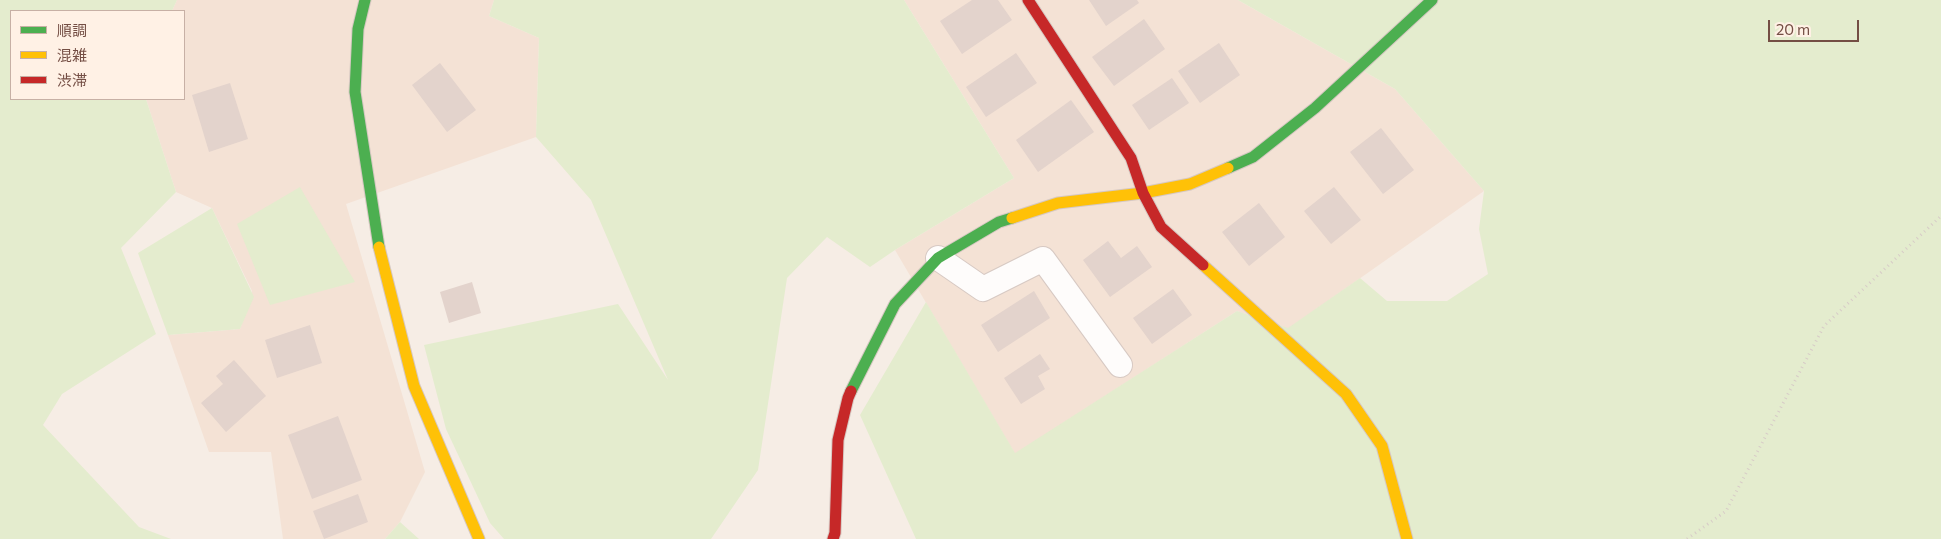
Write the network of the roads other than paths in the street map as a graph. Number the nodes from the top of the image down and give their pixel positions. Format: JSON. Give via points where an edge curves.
{"nodes":[{"id":1,"x":365,"y":0,"type":"edge"},
{"id":2,"x":1028,"y":0,"type":"edge"},
{"id":3,"x":1432,"y":0,"type":"edge"},
{"id":4,"x":1143,"y":193,"type":"junction"},
{"id":5,"x":938,"y":258,"type":"junction"},
{"id":6,"x":1120,"y":365,"type":"dead end"},
{"id":7,"x":480,"y":539,"type":"edge"},
{"id":8,"x":833,"y":539,"type":"edge"},
{"id":9,"x":1407,"y":539,"type":"edge"}],
"edges":[{"from":1,"to":7,"type":"street","via":[[358,29],[354,92],[380,254],[414,386]]},
{"from":2,"to":4,"type":"street","via":[[1131,158]]},
{"from":3,"to":4,"type":"street","via":[[1315,108],[1253,157],[1190,184]]},
{"from":4,"to":5,"type":"street","via":[[1058,202],[999,222]]},
{"from":4,"to":9,"type":"street","via":[[1161,227],[1346,394],[1382,446]]},
{"from":5,"to":6,"type":"street","via":[[983,290],[1044,259]]},
{"from":5,"to":8,"type":"street","via":[[895,304],[848,398],[838,440]]}]}
